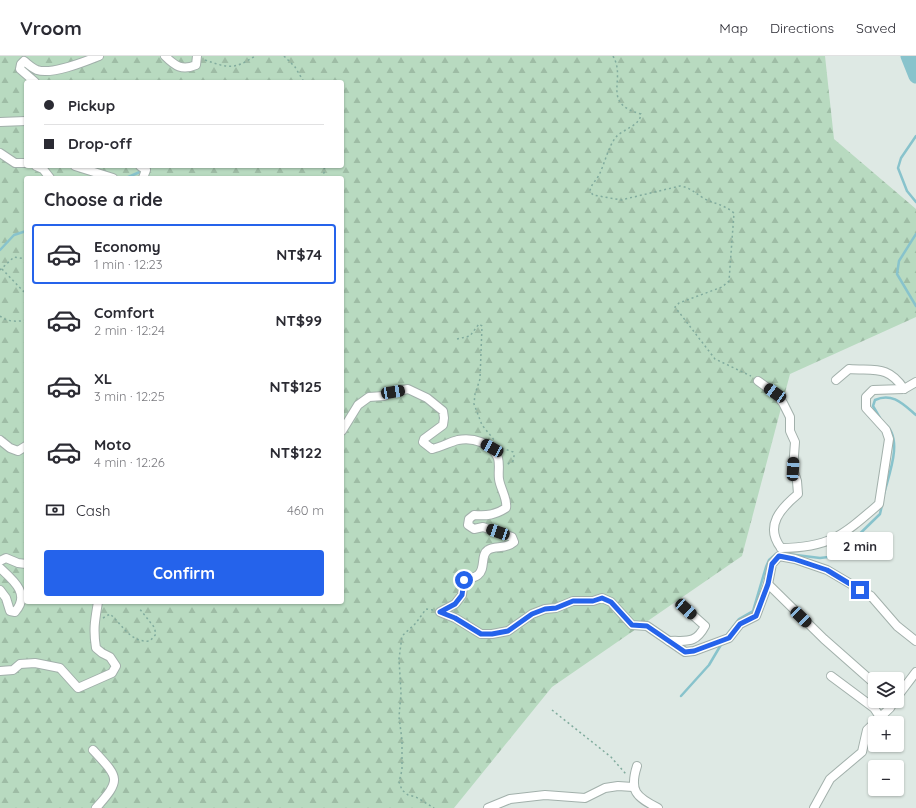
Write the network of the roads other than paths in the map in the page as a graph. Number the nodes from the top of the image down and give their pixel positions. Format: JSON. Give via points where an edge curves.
{"nodes":[{"id":1,"x":99,"y":56,"type":"edge"},
{"id":2,"x":166,"y":56,"type":"edge"},
{"id":3,"x":197,"y":57,"type":"edge"},
{"id":4,"x":33,"y":80,"type":"edge"},
{"id":5,"x":0,"y":122,"type":"edge"},
{"id":6,"x":24,"y":122,"type":"edge"},
{"id":7,"x":0,"y":153,"type":"edge"},
{"id":8,"x":24,"y":163,"type":"edge"},
{"id":9,"x":41,"y":168,"type":"edge"},
{"id":10,"x":81,"y":168,"type":"edge"},
{"id":11,"x":143,"y":168,"type":"edge"},
{"id":12,"x":87,"y":170,"type":"junction"},
{"id":13,"x":48,"y":176,"type":"edge"},
{"id":14,"x":83,"y":176,"type":"edge"},
{"id":15,"x":106,"y":176,"type":"edge"},
{"id":16,"x":144,"y":176,"type":"edge"},
{"id":17,"x":836,"y":380,"type":"dead end"},
{"id":18,"x":758,"y":381,"type":"road end"},
{"id":19,"x":916,"y":382,"type":"edge"},
{"id":20,"x":904,"y":389,"type":"junction"},
{"id":21,"x":344,"y":429,"type":"edge"},
{"id":22,"x":0,"y":440,"type":"edge"},
{"id":23,"x":24,"y":447,"type":"edge"},
{"id":24,"x":780,"y":552,"type":"junction"},
{"id":25,"x":0,"y":560,"type":"edge"},
{"id":26,"x":24,"y":564,"type":"edge"},
{"id":27,"x":0,"y":568,"type":"edge"},
{"id":28,"x":768,"y":584,"type":"junction"},
{"id":29,"x":0,"y":590,"type":"edge"},
{"id":30,"x":97,"y":604,"type":"edge"},
{"id":31,"x":686,"y":609,"type":"dead end"},
{"id":32,"x":669,"y":641,"type":"junction"},
{"id":33,"x":916,"y":641,"type":"edge"},
{"id":34,"x":0,"y":671,"type":"edge"},
{"id":35,"x":916,"y":672,"type":"edge"},
{"id":36,"x":831,"y":676,"type":"dead end"},
{"id":37,"x":868,"y":678,"type":"edge"},
{"id":38,"x":904,"y":688,"type":"edge"},
{"id":39,"x":888,"y":708,"type":"edge"},
{"id":40,"x":879,"y":716,"type":"edge"},
{"id":41,"x":881,"y":716,"type":"edge"},
{"id":42,"x":868,"y":729,"type":"edge"},
{"id":43,"x":93,"y":750,"type":"dead end"},
{"id":44,"x":637,"y":766,"type":"dead end"},
{"id":45,"x":633,"y":784,"type":"junction"},
{"id":46,"x":96,"y":808,"type":"edge"},
{"id":47,"x":488,"y":808,"type":"edge"},
{"id":48,"x":658,"y":808,"type":"edge"},
{"id":49,"x":814,"y":808,"type":"edge"}],
"edges":[{"from":1,"to":4,"type":"lane","via":[[46,72],[35,70],[24,61],[20,69]]},
{"from":2,"to":3,"type":"lane","via":[[176,66],[188,68],[196,65]]},
{"from":5,"to":6,"type":"lane"},
{"from":7,"to":8,"type":"lane","via":[[15,163]]},
{"from":9,"to":13,"type":"lane"},
{"from":10,"to":12,"type":"lane"},
{"from":11,"to":16,"type":"lane","via":[[146,170]]},
{"from":12,"to":14,"type":"lane"},
{"from":12,"to":15,"type":"lane"},
{"from":17,"to":20,"type":"lane","via":[[849,369],[887,372],[896,378]]},
{"from":18,"to":24,"type":"lane","via":[[775,393],[783,403],[790,417],[790,431],[795,442],[793,469],[798,494],[778,514],[775,536]]},
{"from":19,"to":20,"type":"lane"},
{"from":20,"to":24,"type":"lane","via":[[872,390],[866,397],[866,408],[886,430],[889,439],[879,504],[846,533],[833,540]]},
{"from":21,"to":32,"type":"lane","via":[[358,405],[369,396],[384,396],[408,389],[427,398],[443,411],[443,425],[424,438],[423,442],[432,449],[458,440],[468,440],[484,443],[492,448],[498,457],[500,484],[506,508],[487,516],[474,515],[468,524],[474,529],[483,527],[512,537],[514,542],[510,546],[486,552],[482,572],[464,580],[462,595],[455,604],[440,612],[481,634],[492,634],[508,631],[532,614],[545,609],[556,608],[573,601],[593,601],[602,598],[611,602],[632,625],[647,626]]},
{"from":22,"to":23,"type":"lane","via":[[18,451]]},
{"from":24,"to":28,"type":"lane","via":[[772,564]]},
{"from":24,"to":33,"type":"lane","via":[[827,570],[871,596],[897,626]]},
{"from":25,"to":26,"type":"lane","via":[[6,558]]},
{"from":27,"to":29,"type":"lane","via":[[20,589],[21,601],[15,612],[10,611]]},
{"from":28,"to":32,"type":"lane","via":[[756,616],[740,624],[729,638],[685,652]]},
{"from":28,"to":37,"type":"lane"},
{"from":30,"to":34,"type":"lane","via":[[93,632],[96,648],[114,661],[116,666],[112,673],[78,688],[60,668],[35,663],[20,664],[13,670]]},
{"from":31,"to":32,"type":"lane","via":[[705,626],[702,633],[687,643]]},
{"from":35,"to":38,"type":"lane"},
{"from":36,"to":40,"type":"lane","via":[[874,708]]},
{"from":39,"to":41,"type":"lane"},
{"from":42,"to":49,"type":"lane","via":[[862,752],[830,779]]},
{"from":43,"to":46,"type":"lane","via":[[111,770],[115,783]]},
{"from":44,"to":45,"type":"lane"},
{"from":45,"to":47,"type":"lane","via":[[605,788],[585,798],[545,795],[510,799]]},
{"from":45,"to":48,"type":"lane","via":[[639,797]]}]}
